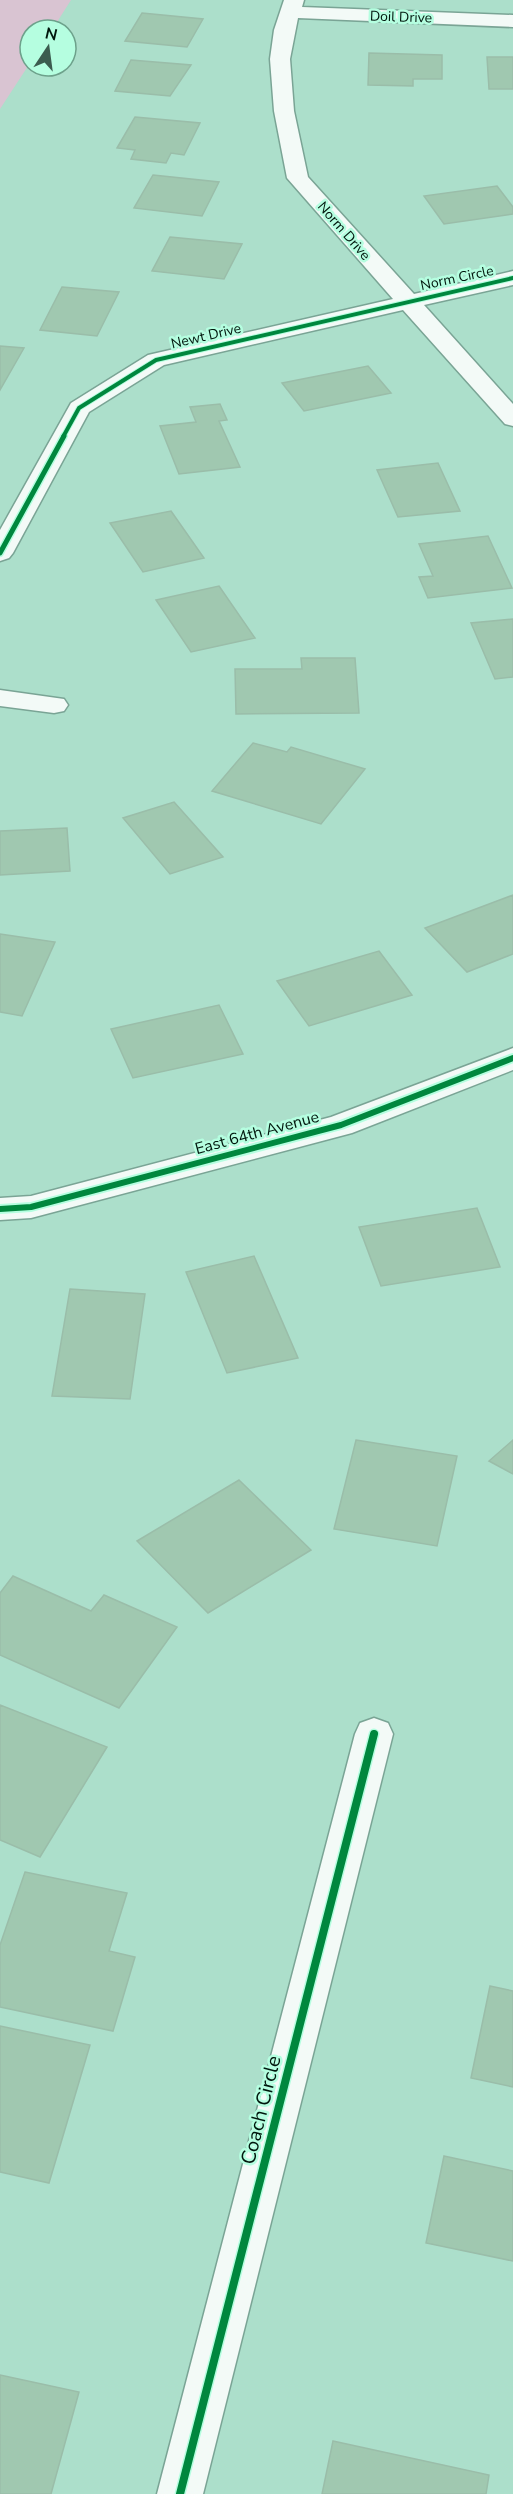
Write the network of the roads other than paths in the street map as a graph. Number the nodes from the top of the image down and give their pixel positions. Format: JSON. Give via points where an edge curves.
{"nodes":[{"id":1,"x":292,"y":6,"type":"edge"},
{"id":2,"x":513,"y":21,"type":"edge"},
{"id":3,"x":513,"y":278,"type":"edge"},
{"id":4,"x":406,"y":301,"type":"junction"},
{"id":5,"x":513,"y":419,"type":"edge"},
{"id":6,"x":0,"y":553,"type":"edge"},
{"id":7,"x":0,"y":698,"type":"edge"},
{"id":8,"x":54,"y":705,"type":"dead end"},
{"id":9,"x":513,"y":1058,"type":"edge"},
{"id":10,"x":0,"y":1209,"type":"edge"},
{"id":11,"x":374,"y":1734,"type":"dead end"},
{"id":12,"x":180,"y":2494,"type":"edge"}],
"edges":[{"from":1,"to":2,"type":"street","name":"Doil Drive"},
{"from":1,"to":4,"type":"street","name":"Norm Drive","via":[[281,43],[280,70],[298,178]]},
{"from":3,"to":4,"type":"street","name":"Norm Circle"},
{"from":4,"to":5,"type":"street","name":"Norm Drive"},
{"from":4,"to":6,"type":"street","name":"Newt Drive","via":[[156,360],[79,408]]},
{"from":7,"to":8,"type":"street"},
{"from":9,"to":10,"type":"street","name":"East 64th Avenue","via":[[341,1125],[31,1208]]},
{"from":11,"to":12,"type":"street","name":"Coach Circle"}]}
